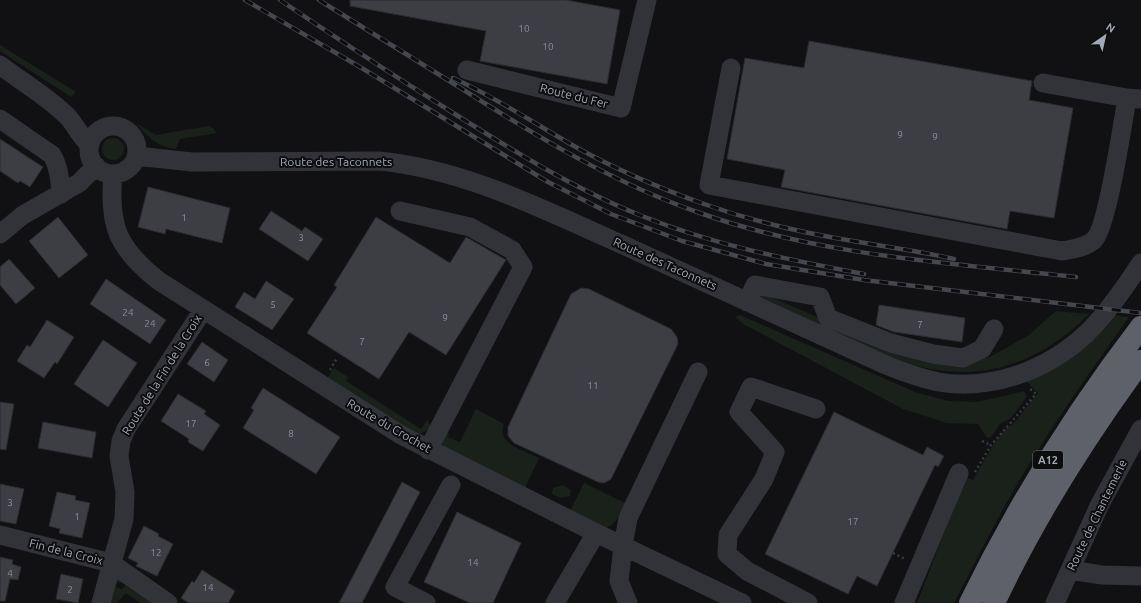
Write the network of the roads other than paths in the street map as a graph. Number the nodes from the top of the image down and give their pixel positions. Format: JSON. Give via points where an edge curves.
{"nodes":[{"id":1,"x":647,"y":0,"type":"edge"},
{"id":2,"x":0,"y":65,"type":"edge"},
{"id":3,"x":731,"y":68,"type":"dead end"},
{"id":4,"x":467,"y":70,"type":"dead end"},
{"id":5,"x":1042,"y":83,"type":"dead end"},
{"id":6,"x":1134,"y":99,"type":"edge"},
{"id":7,"x":53,"y":104,"type":"junction"},
{"id":8,"x":0,"y":119,"type":"edge"},
{"id":9,"x":103,"y":128,"type":"junction"},
{"id":10,"x":90,"y":145,"type":"junction"},
{"id":11,"x":136,"y":156,"type":"junction"},
{"id":12,"x":105,"y":170,"type":"junction"},
{"id":13,"x":61,"y":194,"type":"junction"},
{"id":14,"x":400,"y":211,"type":"dead end"},
{"id":15,"x":0,"y":234,"type":"edge"},
{"id":16,"x":1141,"y":263,"type":"edge"},
{"id":17,"x":747,"y":302,"type":"junction"},
{"id":18,"x":203,"y":310,"type":"junction"},
{"id":19,"x":1141,"y":327,"type":"edge"},
{"id":20,"x":994,"y":329,"type":"dead end"},
{"id":21,"x":1141,"y":361,"type":"edge"},
{"id":22,"x":698,"y":372,"type":"dead end"},
{"id":23,"x":816,"y":409,"type":"dead end"},
{"id":24,"x":1141,"y":429,"type":"edge"},
{"id":25,"x":428,"y":450,"type":"junction"},
{"id":26,"x":959,"y":473,"type":"road end"},
{"id":27,"x":451,"y":485,"type":"dead end"},
{"id":28,"x":596,"y":534,"type":"junction"},
{"id":29,"x":0,"y":535,"type":"edge"},
{"id":30,"x":623,"y":546,"type":"junction"},
{"id":31,"x":111,"y":563,"type":"junction"},
{"id":32,"x":1070,"y":570,"type":"junction"},
{"id":33,"x":1141,"y":576,"type":"edge"},
{"id":34,"x":101,"y":603,"type":"edge"},
{"id":35,"x":168,"y":603,"type":"edge"},
{"id":36,"x":426,"y":603,"type":"edge"},
{"id":37,"x":555,"y":603,"type":"edge"},
{"id":38,"x":628,"y":603,"type":"edge"},
{"id":39,"x":742,"y":603,"type":"edge"},
{"id":40,"x":808,"y":603,"type":"edge"},
{"id":41,"x":904,"y":603,"type":"edge"},
{"id":42,"x":970,"y":603,"type":"edge"},
{"id":43,"x":994,"y":603,"type":"edge"},
{"id":44,"x":1055,"y":603,"type":"edge"}],
"edges":[{"from":1,"to":4,"type":"street","name":"Route du Fer","via":[[621,108]]},
{"from":2,"to":7,"type":"street"},
{"from":3,"to":6,"type":"street","via":[[709,185],[1062,252],[1079,248],[1094,240],[1104,220]]},
{"from":5,"to":6,"type":"street"},
{"from":7,"to":9,"type":"street"},
{"from":7,"to":10,"type":"street","via":[[72,122]]},
{"from":8,"to":13,"type":"street","via":[[52,155],[60,178]]},
{"from":9,"to":10,"type":"street","via":[[97,132]]},
{"from":9,"to":11,"type":"street","via":[[114,126],[128,132],[136,144]]},
{"from":10,"to":12,"type":"street","via":[[92,160]]},
{"from":11,"to":12,"type":"street","via":[[126,170]]},
{"from":11,"to":17,"type":"street","name":"Route des Taconnets","via":[[192,162],[379,160],[432,169],[525,202]]},
{"from":12,"to":13,"type":"street"},
{"from":12,"to":18,"type":"street","name":"Route du Crochet","via":[[111,210],[127,252],[159,281]]},
{"from":13,"to":15,"type":"street","via":[[23,215]]},
{"from":14,"to":25,"type":"street","via":[[470,227],[512,250],[522,267]]},
{"from":16,"to":17,"type":"street","name":"Route des Taconnets","via":[[1113,303],[1065,351],[1022,373],[982,382],[938,382],[911,375]]},
{"from":17,"to":20,"type":"street","via":[[755,285],[820,297],[828,318],[891,343],[933,354],[963,358],[982,349]]},
{"from":18,"to":25,"type":"street","name":"Route du Crochet","via":[[401,436]]},
{"from":18,"to":31,"type":"street","name":"Route de la Fin de la Croix","via":[[121,440],[119,456],[126,506]]},
{"from":19,"to":42,"type":"highway","number":"A12","via":[[1056,448]]},
{"from":21,"to":43,"type":"highway","number":"A12","via":[[1095,426],[1052,494]]},
{"from":22,"to":30,"type":"street","via":[[628,518]]},
{"from":23,"to":40,"type":"street","via":[[751,387],[739,412],[775,452],[764,479],[728,535],[727,554],[747,571]]},
{"from":24,"to":32,"type":"street","name":"Route de Chantemerle","via":[[1108,487]]},
{"from":25,"to":28,"type":"street","name":"Route du Crochet"},
{"from":26,"to":41,"type":"street"},
{"from":27,"to":36,"type":"street","via":[[395,587]]},
{"from":28,"to":30,"type":"street","name":"Route du Crochet"},
{"from":28,"to":37,"type":"street"},
{"from":29,"to":31,"type":"street","name":"Fin de la Croix"},
{"from":30,"to":38,"type":"street","via":[[619,581]]},
{"from":30,"to":39,"type":"street","name":"Route du Crochet"},
{"from":31,"to":34,"type":"street","name":"Route de la Fin de la Croix"},
{"from":31,"to":35,"type":"street","name":"Fin de la Croix"},
{"from":32,"to":33,"type":"street","via":[[1102,575]]},
{"from":32,"to":44,"type":"street","name":"Route de Chantemerle"}]}
